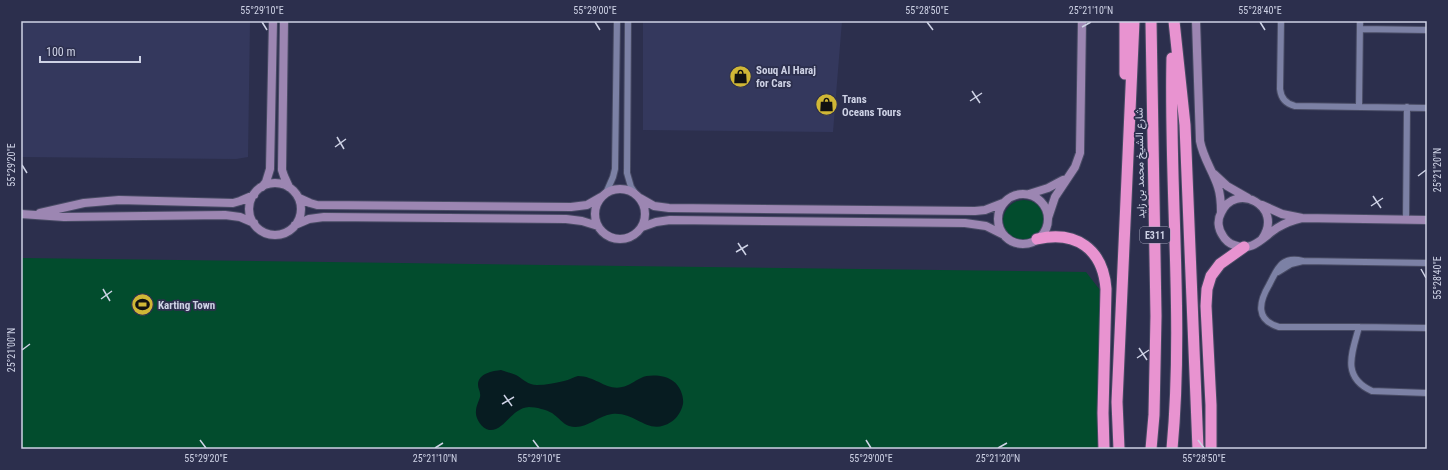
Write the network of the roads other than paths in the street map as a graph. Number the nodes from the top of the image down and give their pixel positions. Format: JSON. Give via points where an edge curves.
{"nodes":[{"id":1,"x":273,"y":21,"type":"edge"},
{"id":2,"x":284,"y":21,"type":"edge"},
{"id":3,"x":617,"y":21,"type":"edge"},
{"id":4,"x":628,"y":21,"type":"edge"},
{"id":5,"x":1082,"y":21,"type":"edge"},
{"id":6,"x":1125,"y":21,"type":"edge"},
{"id":7,"x":1134,"y":21,"type":"edge"},
{"id":8,"x":1150,"y":21,"type":"edge"},
{"id":9,"x":1174,"y":21,"type":"edge"},
{"id":10,"x":1196,"y":21,"type":"edge"},
{"id":11,"x":1281,"y":21,"type":"edge"},
{"id":12,"x":1360,"y":21,"type":"edge"},
{"id":13,"x":1360,"y":29,"type":"junction"},
{"id":14,"x":1427,"y":30,"type":"edge"},
{"id":15,"x":1359,"y":107,"type":"junction"},
{"id":16,"x":1407,"y":107,"type":"junction"},
{"id":17,"x":1427,"y":108,"type":"edge"},
{"id":18,"x":1131,"y":109,"type":"junction"},
{"id":19,"x":1212,"y":172,"type":"junction"},
{"id":20,"x":1066,"y":179,"type":"junction"},
{"id":21,"x":262,"y":187,"type":"junction"},
{"id":22,"x":289,"y":187,"type":"junction"},
{"id":23,"x":1029,"y":194,"type":"junction"},
{"id":24,"x":254,"y":195,"type":"junction"},
{"id":25,"x":604,"y":195,"type":"junction"},
{"id":26,"x":638,"y":196,"type":"junction"},
{"id":27,"x":299,"y":198,"type":"junction"},
{"id":28,"x":1248,"y":198,"type":"junction"},
{"id":29,"x":1003,"y":203,"type":"junction"},
{"id":30,"x":1261,"y":205,"type":"junction"},
{"id":31,"x":1221,"y":212,"type":"junction"},
{"id":32,"x":25,"y":214,"type":"edge"},
{"id":33,"x":1048,"y":218,"type":"junction"},
{"id":34,"x":1302,"y":218,"type":"junction"},
{"id":35,"x":1406,"y":220,"type":"junction"},
{"id":36,"x":1427,"y":220,"type":"edge"},
{"id":37,"x":254,"y":223,"type":"junction"},
{"id":38,"x":295,"y":225,"type":"junction"},
{"id":39,"x":598,"y":226,"type":"junction"},
{"id":40,"x":642,"y":227,"type":"junction"},
{"id":41,"x":1004,"y":236,"type":"junction"},
{"id":42,"x":1037,"y":239,"type":"junction"},
{"id":43,"x":1262,"y":239,"type":"junction"},
{"id":44,"x":1244,"y":248,"type":"junction"},
{"id":45,"x":1427,"y":263,"type":"edge"},
{"id":46,"x":1359,"y":327,"type":"junction"},
{"id":47,"x":1427,"y":328,"type":"edge"},
{"id":48,"x":1427,"y":393,"type":"edge"},
{"id":49,"x":1104,"y":449,"type":"edge"},
{"id":50,"x":1119,"y":449,"type":"edge"},
{"id":51,"x":1151,"y":449,"type":"edge"},
{"id":52,"x":1172,"y":449,"type":"edge"},
{"id":53,"x":1198,"y":449,"type":"edge"},
{"id":54,"x":1211,"y":449,"type":"edge"}],
"edges":[{"from":1,"to":21,"type":"street","via":[[270,169]]},
{"from":2,"to":22,"type":"street","via":[[282,164]]},
{"from":3,"to":25,"type":"street","via":[[615,169]]},
{"from":4,"to":26,"type":"street","via":[[627,173],[631,187]]},
{"from":5,"to":20,"type":"street","via":[[1080,153],[1075,167]]},
{"from":6,"to":18,"type":"highway","via":[[1125,84]]},
{"from":7,"to":18,"type":"highway"},
{"from":8,"to":51,"type":"highway","name":"شارع الشيخ محمد بن زايد","number":"E311","via":[[1156,309]]},
{"from":9,"to":52,"type":"highway","number":"E311","via":[[1172,121],[1176,386]]},
{"from":9,"to":53,"type":"highway","via":[[1185,125]]},
{"from":10,"to":19,"type":"street","via":[[1200,141],[1204,157]]},
{"from":11,"to":15,"type":"street","via":[[1280,93],[1284,100],[1296,106]]},
{"from":12,"to":13,"type":"street"},
{"from":13,"to":14,"type":"street"},
{"from":13,"to":15,"type":"street"},
{"from":15,"to":16,"type":"street"},
{"from":16,"to":17,"type":"street"},
{"from":16,"to":35,"type":"street"},
{"from":18,"to":50,"type":"highway","via":[[1117,402]]},
{"from":19,"to":28,"type":"street","via":[[1227,186]]},
{"from":19,"to":31,"type":"street","via":[[1219,192]]},
{"from":20,"to":23,"type":"street"},
{"from":20,"to":33,"type":"street","via":[[1055,197]]},
{"from":21,"to":22,"type":"street","via":[[273,184]]},
{"from":21,"to":24,"type":"street"},
{"from":22,"to":27,"type":"street"},
{"from":23,"to":29,"type":"street","via":[[1014,195]]},
{"from":23,"to":33,"type":"street","via":[[1042,202]]},
{"from":24,"to":32,"type":"street","via":[[233,203],[101,201]]},
{"from":24,"to":37,"type":"street","via":[[250,209],[250,217]]},
{"from":25,"to":26,"type":"street","via":[[613,189],[621,188]]},
{"from":25,"to":27,"type":"street","via":[[587,205],[571,207],[316,205]]},
{"from":25,"to":39,"type":"street","via":[[595,208]]},
{"from":26,"to":29,"type":"street","via":[[647,203],[661,208],[975,211]]},
{"from":26,"to":40,"type":"street","via":[[646,212]]},
{"from":27,"to":38,"type":"street","via":[[301,209]]},
{"from":28,"to":30,"type":"street"},
{"from":28,"to":31,"type":"street","via":[[1229,202]]},
{"from":29,"to":41,"type":"street","via":[[998,223]]},
{"from":30,"to":34,"type":"street","via":[[1282,214]]},
{"from":30,"to":43,"type":"street","via":[[1268,216],[1268,228]]},
{"from":31,"to":44,"type":"street","via":[[1219,224],[1223,236],[1232,245]]},
{"from":32,"to":37,"type":"street","via":[[76,217],[232,216]]},
{"from":33,"to":42,"type":"street","via":[[1045,230]]},
{"from":34,"to":35,"type":"street"},
{"from":34,"to":43,"type":"street","via":[[1282,225]]},
{"from":35,"to":36,"type":"street"},
{"from":37,"to":38,"type":"street","via":[[270,235],[284,233]]},
{"from":38,"to":39,"type":"street","via":[[316,218],[332,217],[566,219]]},
{"from":39,"to":40,"type":"street","via":[[602,232],[616,239],[631,237]]},
{"from":40,"to":41,"type":"street","via":[[670,220],[965,223],[986,226]]},
{"from":41,"to":42,"type":"street","via":[[1021,244]]},
{"from":42,"to":49,"type":"highway","via":[[1062,236],[1085,246],[1094,254],[1105,277]]},
{"from":43,"to":44,"type":"street"},
{"from":44,"to":54,"type":"highway","via":[[1220,264],[1211,276],[1208,289],[1206,306]]},
{"from":45,"to":46,"type":"street","via":[[1303,261],[1286,266],[1273,278],[1262,297],[1261,308],[1265,318],[1273,326]]},
{"from":46,"to":47,"type":"street"},
{"from":46,"to":48,"type":"street","via":[[1350,361],[1352,373],[1358,383],[1372,391]]}]}
